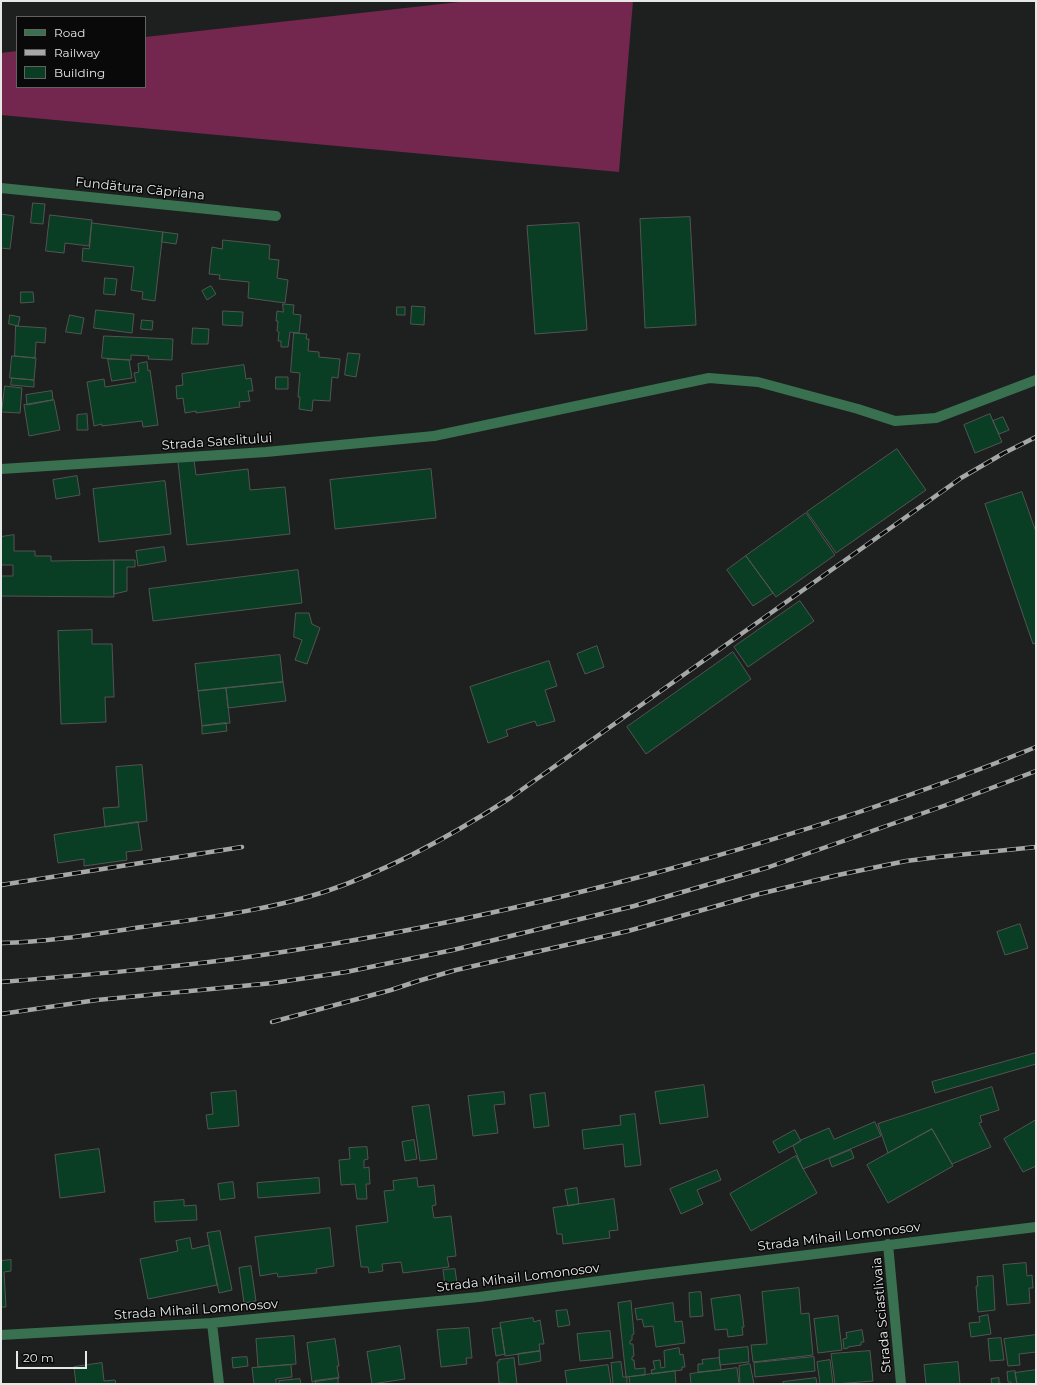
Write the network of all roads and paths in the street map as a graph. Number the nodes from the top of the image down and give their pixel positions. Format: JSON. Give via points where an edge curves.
{"nodes":[{"id":1,"x":1,"y":188,"type":"edge"},
{"id":2,"x":276,"y":216,"type":"dead end"},
{"id":3,"x":1036,"y":380,"type":"edge"},
{"id":4,"x":1,"y":469,"type":"edge"},
{"id":5,"x":1036,"y":1227,"type":"edge"},
{"id":6,"x":888,"y":1244,"type":"junction"},
{"id":7,"x":212,"y":1323,"type":"junction"},
{"id":8,"x":1,"y":1335,"type":"edge"},
{"id":9,"x":219,"y":1384,"type":"edge"},
{"id":10,"x":901,"y":1384,"type":"edge"}],
"edges":[{"from":1,"to":2,"type":"street","name":"Fundătura Căpriana"},
{"from":3,"to":4,"type":"street","name":"Strada Satelitului","via":[[936,418],[895,421],[758,382],[709,378],[434,436],[266,452]]},
{"from":5,"to":6,"type":"street","name":"Strada Mihail Lomonosov"},
{"from":6,"to":7,"type":"street","name":"Strada Mihail Lomonosov","via":[[479,1297]]},
{"from":6,"to":10,"type":"street","name":"Strada Sciastlivaia"},
{"from":7,"to":8,"type":"street","name":"Strada Mihail Lomonosov"},
{"from":7,"to":9,"type":"street"}]}
